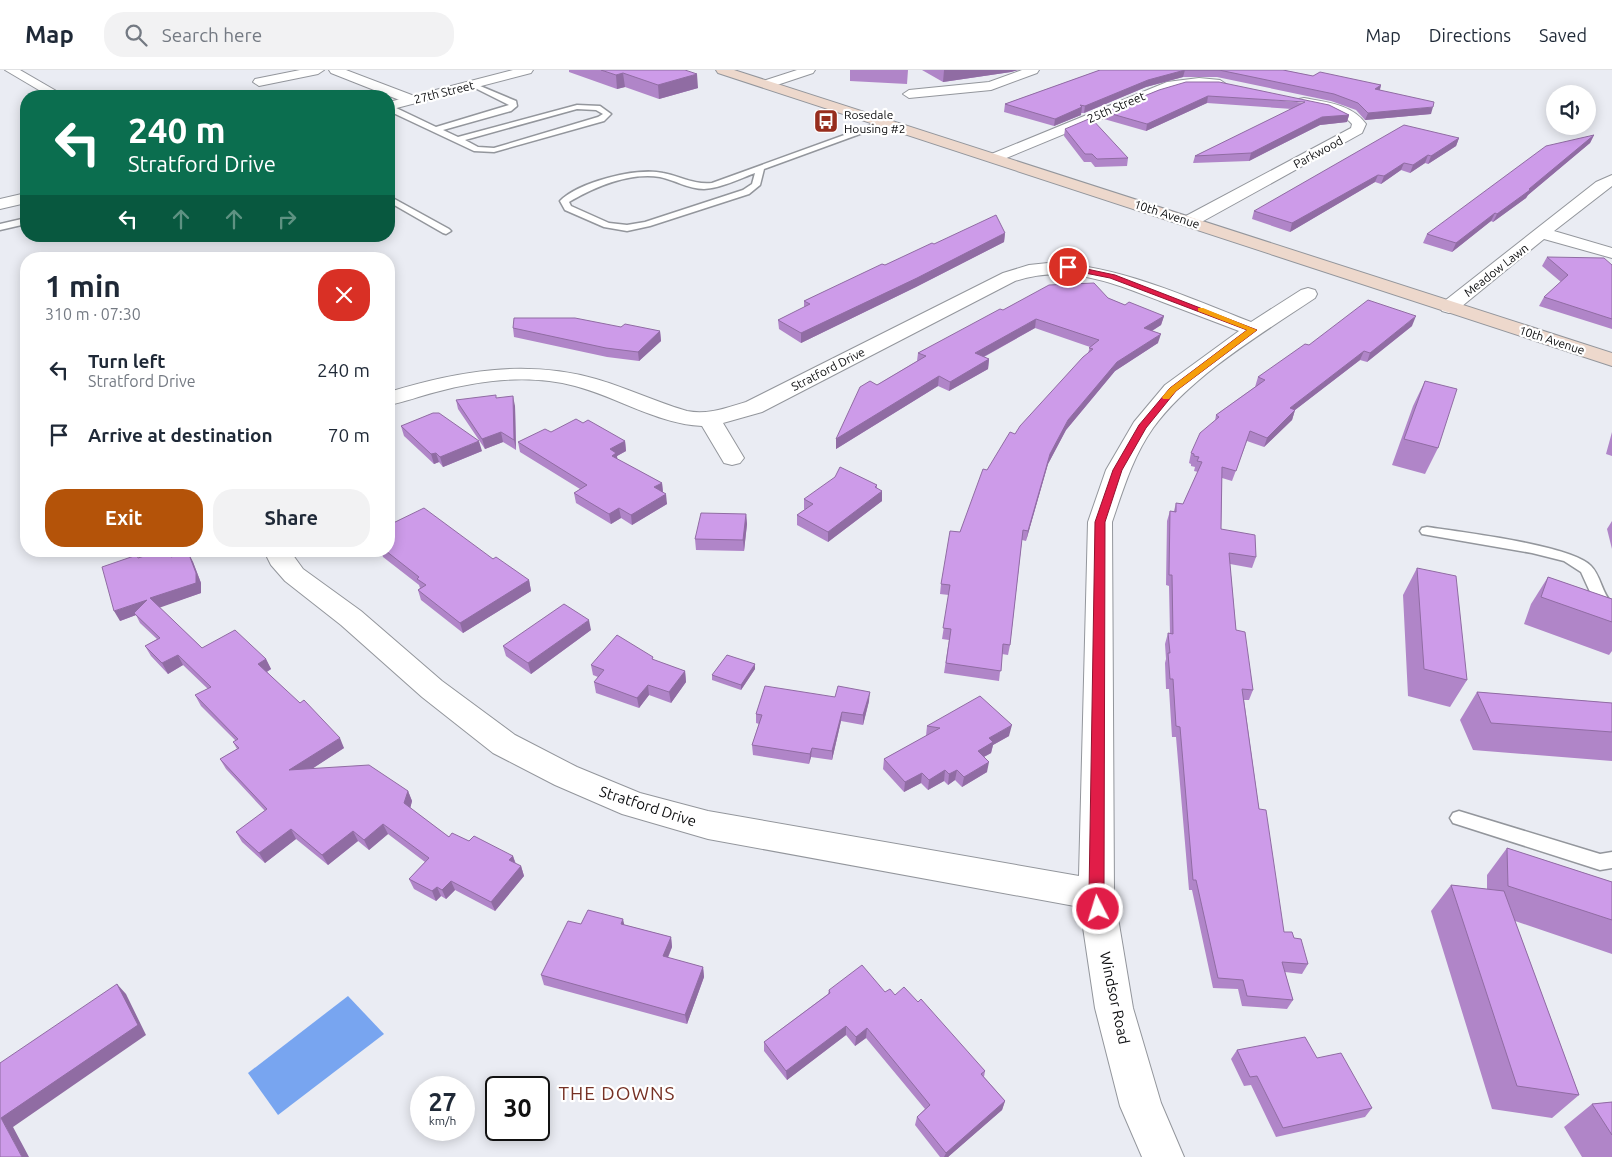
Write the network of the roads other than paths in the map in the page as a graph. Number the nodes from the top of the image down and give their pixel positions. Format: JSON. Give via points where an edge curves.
{"nodes":[{"id":1,"x":10,"y":70,"type":"edge"},
{"id":2,"x":318,"y":70,"type":"edge"},
{"id":3,"x":335,"y":70,"type":"edge"},
{"id":4,"x":528,"y":70,"type":"edge"},
{"id":5,"x":722,"y":70,"type":"edge"},
{"id":6,"x":810,"y":70,"type":"edge"},
{"id":7,"x":1031,"y":70,"type":"edge"},
{"id":8,"x":259,"y":82,"type":"dead end"},
{"id":9,"x":472,"y":84,"type":"junction"},
{"id":10,"x":767,"y":84,"type":"junction"},
{"id":11,"x":1236,"y":87,"type":"edge"},
{"id":12,"x":47,"y":90,"type":"edge"},
{"id":13,"x":386,"y":90,"type":"edge"},
{"id":14,"x":395,"y":93,"type":"edge"},
{"id":15,"x":909,"y":94,"type":"dead end"},
{"id":16,"x":1293,"y":99,"type":"edge"},
{"id":17,"x":412,"y":100,"type":"junction"},
{"id":18,"x":395,"y":105,"type":"edge"},
{"id":19,"x":395,"y":110,"type":"edge"},
{"id":20,"x":886,"y":123,"type":"junction"},
{"id":21,"x":435,"y":130,"type":"junction"},
{"id":22,"x":458,"y":140,"type":"junction"},
{"id":23,"x":994,"y":158,"type":"junction"},
{"id":24,"x":760,"y":168,"type":"junction"},
{"id":25,"x":1612,"y":180,"type":"edge"},
{"id":26,"x":20,"y":199,"type":"edge"},
{"id":27,"x":395,"y":202,"type":"edge"},
{"id":28,"x":0,"y":204,"type":"edge"},
{"id":29,"x":1190,"y":221,"type":"junction"},
{"id":30,"x":20,"y":223,"type":"edge"},
{"id":31,"x":0,"y":228,"type":"edge"},
{"id":32,"x":446,"y":231,"type":"dead end"},
{"id":33,"x":1542,"y":234,"type":"junction"},
{"id":34,"x":1612,"y":253,"type":"edge"},
{"id":35,"x":1308,"y":294,"type":"dead end"},
{"id":36,"x":1449,"y":307,"type":"junction"},
{"id":37,"x":1253,"y":330,"type":"junction"},
{"id":38,"x":1612,"y":360,"type":"edge"},
{"id":39,"x":395,"y":397,"type":"edge"},
{"id":40,"x":709,"y":419,"type":"junction"},
{"id":41,"x":732,"y":458,"type":"dead end"},
{"id":42,"x":1427,"y":531,"type":"dead end"},
{"id":43,"x":279,"y":557,"type":"edge"},
{"id":44,"x":1612,"y":611,"type":"edge"},
{"id":45,"x":1459,"y":818,"type":"dead end"},
{"id":46,"x":1612,"y":860,"type":"edge"},
{"id":47,"x":1096,"y":894,"type":"junction"},
{"id":48,"x":1162,"y":1157,"type":"edge"}],
"edges":[{"from":1,"to":12,"type":"street"},
{"from":2,"to":8,"type":"street"},
{"from":3,"to":13,"type":"street"},
{"from":4,"to":9,"type":"street","name":"27th Street"},
{"from":5,"to":10,"type":"main road","name":"10th Avenue"},
{"from":6,"to":10,"type":"street"},
{"from":7,"to":15,"type":"street","via":[[991,86]]},
{"from":9,"to":17,"type":"street","name":"27th Street"},
{"from":9,"to":21,"type":"lane","via":[[505,98],[513,106]]},
{"from":10,"to":20,"type":"main road","name":"10th Avenue"},
{"from":11,"to":23,"type":"street","name":"25th Street","via":[[1217,83],[1183,83],[1152,92]]},
{"from":14,"to":17,"type":"street"},
{"from":16,"to":29,"type":"street","name":"Parkwood","via":[[1346,112],[1359,124],[1358,130]]},
{"from":17,"to":18,"type":"street","name":"27th Street"},
{"from":19,"to":21,"type":"lane"},
{"from":20,"to":23,"type":"main road","name":"10th Avenue"},
{"from":20,"to":24,"type":"lane"},
{"from":21,"to":22,"type":"lane"},
{"from":22,"to":22,"type":"lane","via":[[477,149],[494,150],[601,119],[607,114],[594,107],[577,107]]},
{"from":23,"to":29,"type":"main road","name":"10th Avenue"},
{"from":24,"to":24,"type":"lane","via":[[707,186],[687,185],[661,175],[642,174],[575,193],[564,201],[568,208],[607,225],[627,228],[746,192],[756,185]]},
{"from":25,"to":33,"type":"street","name":"Meadow Lawn","via":[[1601,185]]},
{"from":26,"to":28,"type":"street"},
{"from":27,"to":32,"type":"lane"},
{"from":29,"to":36,"type":"main road","name":"10th Avenue"},
{"from":30,"to":31,"type":"lane"},
{"from":33,"to":34,"type":"street","name":"Meadow Lawn"},
{"from":33,"to":36,"type":"street","name":"Meadow Lawn"},
{"from":35,"to":37,"type":"street","name":"Windsor Road"},
{"from":36,"to":38,"type":"main road","name":"10th Avenue"},
{"from":37,"to":40,"type":"street","name":"Stratford Drive","via":[[1112,276],[1068,267],[1025,270],[754,407]]},
{"from":37,"to":47,"type":"street","name":"Windsor Road","via":[[1173,390],[1142,427],[1118,470],[1100,522]]},
{"from":39,"to":40,"type":"street","name":"Stratford Drive","via":[[466,379],[546,375],[572,379],[679,415]]},
{"from":40,"to":41,"type":"street"},
{"from":42,"to":44,"type":"lane","via":[[1569,558],[1586,569],[1601,602]]},
{"from":43,"to":47,"type":"street","name":"Stratford Drive","via":[[294,574],[352,618],[432,689],[504,744],[566,776],[634,804],[708,825]]},
{"from":45,"to":46,"type":"lane","via":[[1600,862]]},
{"from":47,"to":48,"type":"street","name":"Windsor Road","via":[[1114,1008],[1141,1106]]}]}
